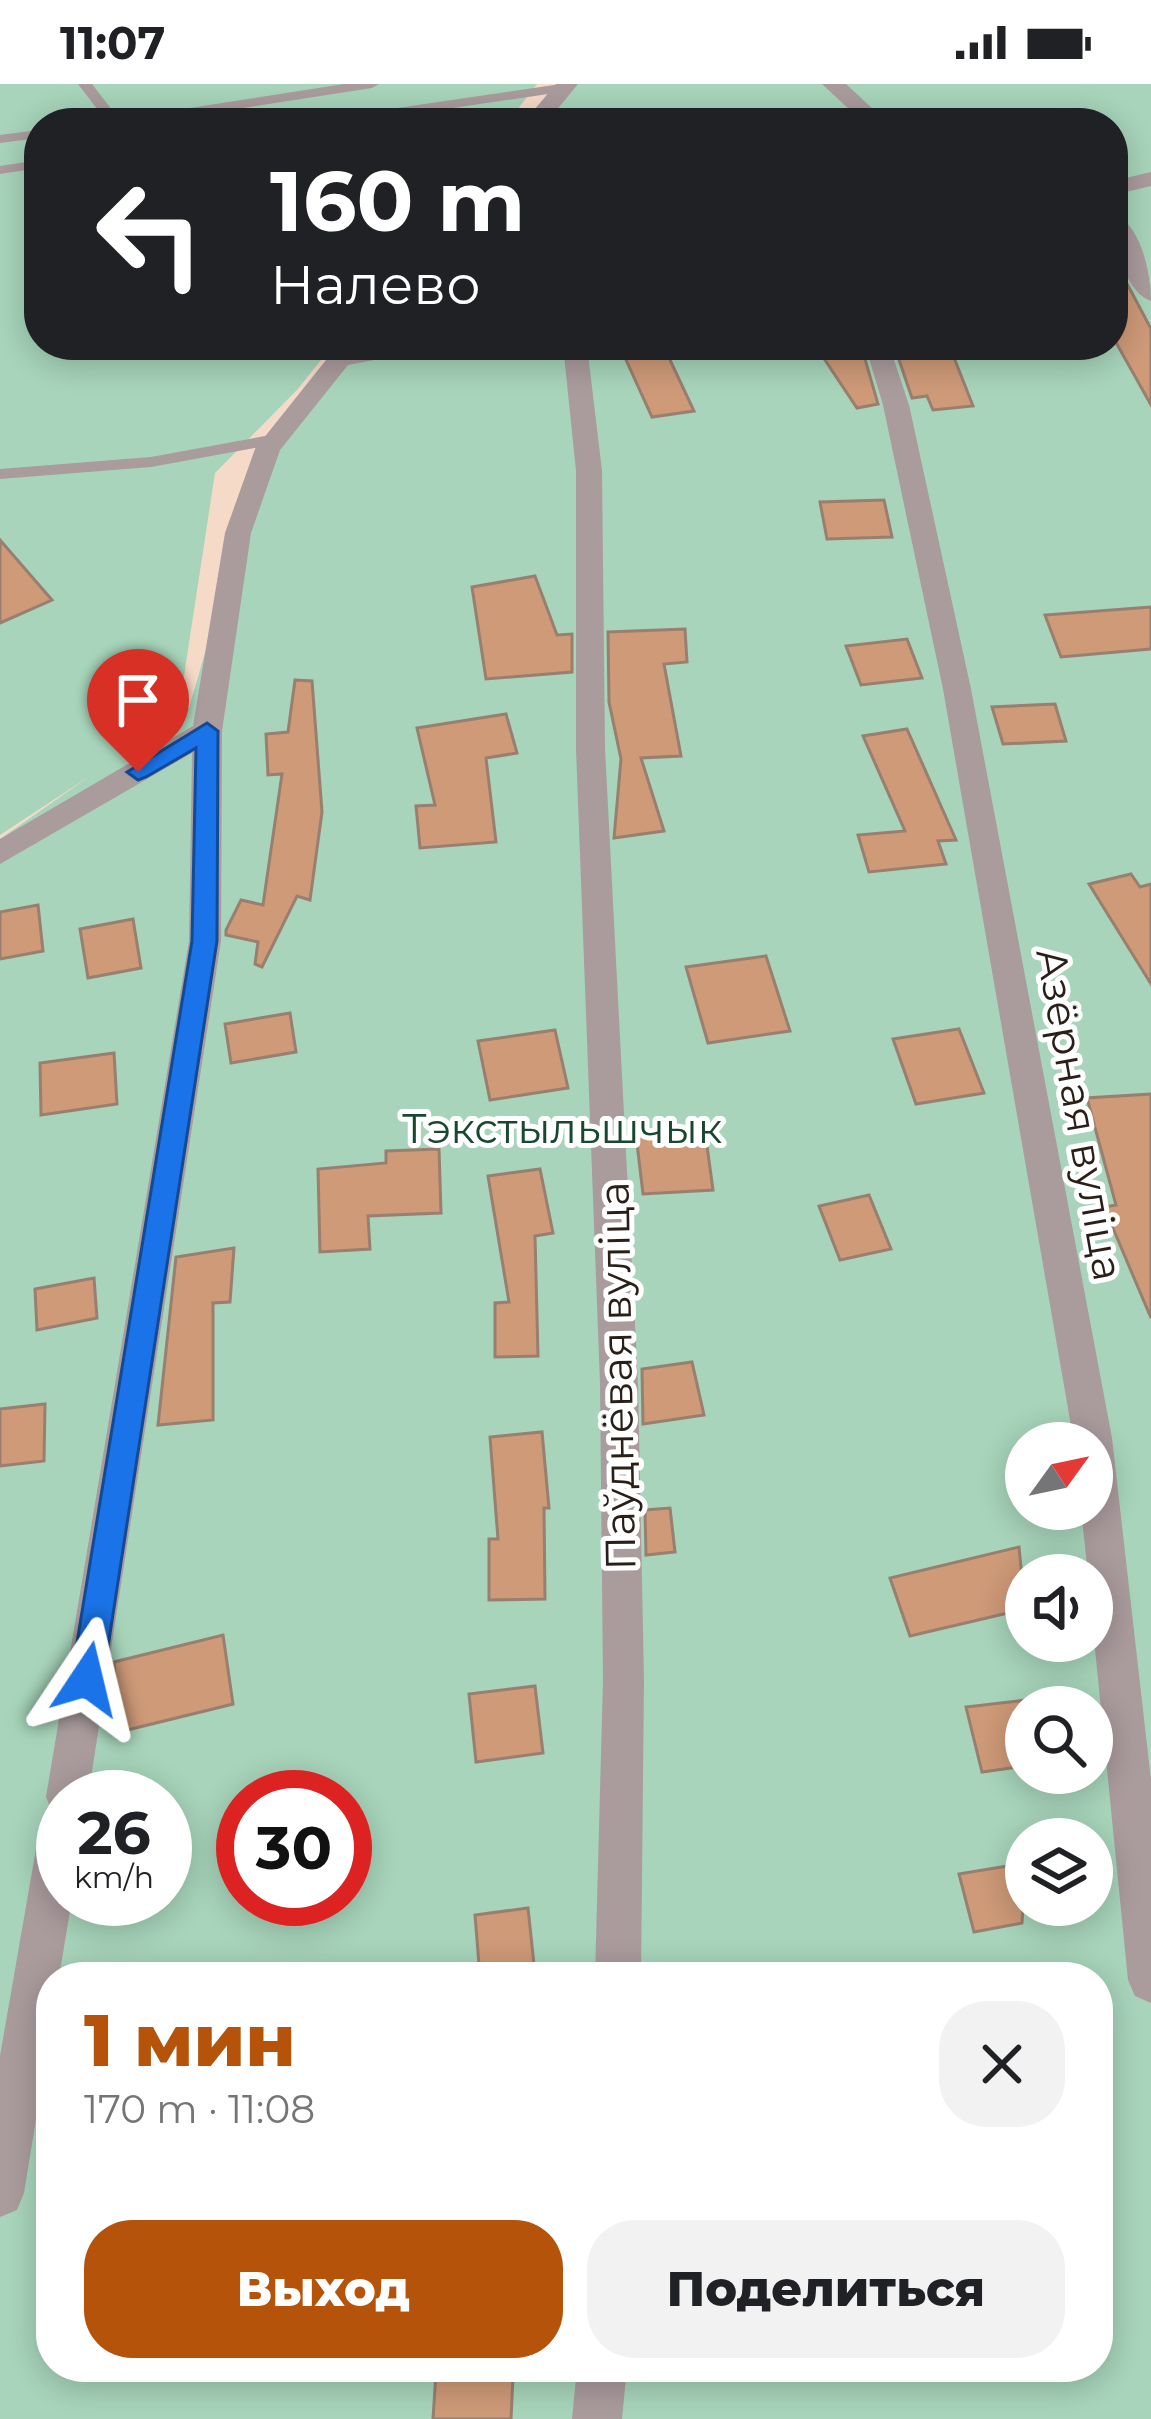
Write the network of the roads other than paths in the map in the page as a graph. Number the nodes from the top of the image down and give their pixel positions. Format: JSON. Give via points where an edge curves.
{"nodes":[{"id":1,"x":85,"y":84,"type":"edge"},
{"id":2,"x":253,"y":84,"type":"edge"},
{"id":3,"x":372,"y":84,"type":"edge"},
{"id":4,"x":833,"y":84,"type":"edge"},
{"id":5,"x":565,"y":86,"type":"edge"},
{"id":6,"x":266,"y":101,"type":"junction"},
{"id":7,"x":104,"y":108,"type":"edge"},
{"id":8,"x":218,"y":108,"type":"edge"},
{"id":9,"x":421,"y":108,"type":"edge"},
{"id":10,"x":860,"y":108,"type":"edge"},
{"id":11,"x":1128,"y":249,"type":"edge"},
{"id":12,"x":1151,"y":294,"type":"edge"},
{"id":13,"x":339,"y":360,"type":"edge"},
{"id":14,"x":577,"y":360,"type":"edge"},
{"id":15,"x":882,"y":360,"type":"edge"},
{"id":16,"x":276,"y":439,"type":"junction"},
{"id":17,"x":0,"y":474,"type":"edge"},
{"id":18,"x":207,"y":731,"type":"junction"},
{"id":19,"x":0,"y":853,"type":"edge"},
{"id":20,"x":71,"y":1770,"type":"edge"},
{"id":21,"x":45,"y":1926,"type":"edge"},
{"id":22,"x":39,"y":1962,"type":"edge"},
{"id":23,"x":619,"y":1962,"type":"edge"},
{"id":24,"x":36,"y":1980,"type":"edge"},
{"id":25,"x":1151,"y":1980,"type":"edge"},
{"id":26,"x":0,"y":2193,"type":"edge"},
{"id":27,"x":601,"y":2382,"type":"edge"},
{"id":28,"x":597,"y":2419,"type":"edge"}],
"edges":[{"from":1,"to":7,"type":"lane"},
{"from":2,"to":6,"type":"lane"},
{"from":3,"to":6,"type":"lane"},
{"from":4,"to":10,"type":"street"},
{"from":5,"to":9,"type":"lane"},
{"from":6,"to":8,"type":"lane"},
{"from":11,"to":12,"type":"street"},
{"from":13,"to":16,"type":"street"},
{"from":14,"to":23,"type":"street","name":"Паўднёвая вуліца","via":[[589,470],[592,776],[620,1427]]},
{"from":15,"to":25,"type":"street","name":"Азёрная вуліца","via":[[956,688],[1093,1438]]},
{"from":16,"to":17,"type":"lane","via":[[151,463]]},
{"from":16,"to":18,"type":"street","via":[[238,533]]},
{"from":18,"to":19,"type":"street"},
{"from":18,"to":20,"type":"street","via":[[205,941]]},
{"from":21,"to":22,"type":"street"},
{"from":24,"to":26,"type":"street"},
{"from":27,"to":28,"type":"street"}]}
